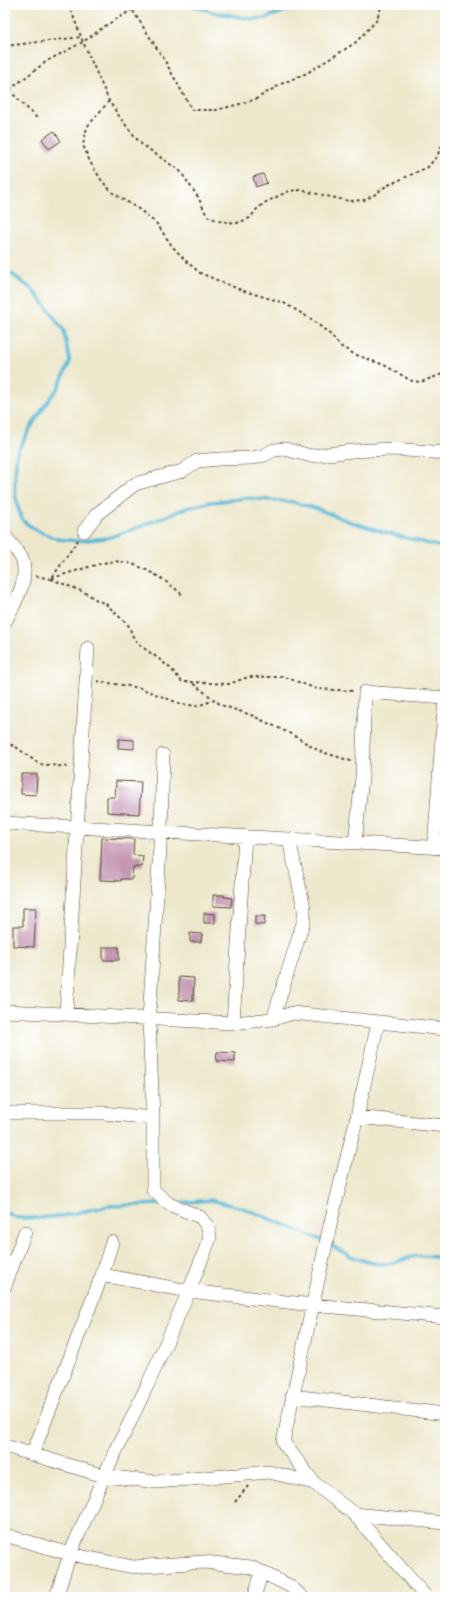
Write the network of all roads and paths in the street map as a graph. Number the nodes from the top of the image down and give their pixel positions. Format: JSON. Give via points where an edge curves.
{"nodes":[{"id":1,"x":69,"y":5,"type":"edge"},
{"id":2,"x":140,"y":5,"type":"edge"},
{"id":3,"x":382,"y":5,"type":"edge"},
{"id":4,"x":133,"y":11,"type":"junction"},
{"id":5,"x":82,"y":37,"type":"junction"},
{"id":6,"x":83,"y":42,"type":"junction"},
{"id":7,"x":5,"y":46,"type":"edge"},
{"id":8,"x":5,"y":86,"type":"edge"},
{"id":9,"x":8,"y":90,"type":"junction"},
{"id":10,"x":5,"y":92,"type":"edge"},
{"id":11,"x":109,"y":101,"type":"junction"},
{"id":12,"x":38,"y":119,"type":"dead end"},
{"id":13,"x":445,"y":138,"type":"edge"},
{"id":14,"x":445,"y":373,"type":"edge"},
{"id":15,"x":445,"y":453,"type":"edge"},
{"id":16,"x":84,"y":531,"type":"dead end"},
{"id":17,"x":5,"y":536,"type":"edge"},
{"id":18,"x":73,"y":548,"type":"dead end"},
{"id":19,"x":25,"y":573,"type":"junction"},
{"id":20,"x":51,"y":579,"type":"junction"},
{"id":21,"x":184,"y":596,"type":"dead end"},
{"id":22,"x":5,"y":622,"type":"edge"},
{"id":23,"x":88,"y":648,"type":"dead end"},
{"id":24,"x":86,"y":679,"type":"junction"},
{"id":25,"x":191,"y":682,"type":"junction"},
{"id":26,"x":365,"y":692,"type":"junction"},
{"id":27,"x":445,"y":698,"type":"edge"},
{"id":28,"x":215,"y":700,"type":"junction"},
{"id":29,"x":5,"y":742,"type":"edge"},
{"id":30,"x":163,"y":755,"type":"dead end"},
{"id":31,"x":80,"y":768,"type":"junction"},
{"id":32,"x":362,"y":777,"type":"junction"},
{"id":33,"x":5,"y":823,"type":"edge"},
{"id":34,"x":77,"y":827,"type":"junction"},
{"id":35,"x":161,"y":831,"type":"junction"},
{"id":36,"x":245,"y":836,"type":"junction"},
{"id":37,"x":289,"y":839,"type":"junction"},
{"id":38,"x":355,"y":843,"type":"junction"},
{"id":39,"x":440,"y":848,"type":"edge"},
{"id":40,"x":5,"y":1011,"type":"edge"},
{"id":41,"x":66,"y":1014,"type":"junction"},
{"id":42,"x":149,"y":1019,"type":"junction"},
{"id":43,"x":273,"y":1019,"type":"junction"},
{"id":44,"x":234,"y":1023,"type":"junction"},
{"id":45,"x":378,"y":1023,"type":"junction"},
{"id":46,"x":445,"y":1030,"type":"edge"},
{"id":47,"x":5,"y":1113,"type":"edge"},
{"id":48,"x":356,"y":1117,"type":"junction"},
{"id":49,"x":153,"y":1118,"type":"junction"},
{"id":50,"x":445,"y":1126,"type":"edge"},
{"id":51,"x":24,"y":1232,"type":"dead end"},
{"id":52,"x":112,"y":1242,"type":"dead end"},
{"id":53,"x":102,"y":1275,"type":"junction"},
{"id":54,"x":5,"y":1286,"type":"edge"},
{"id":55,"x":189,"y":1291,"type":"junction"},
{"id":56,"x":313,"y":1305,"type":"junction"},
{"id":57,"x":445,"y":1317,"type":"edge"},
{"id":58,"x":292,"y":1396,"type":"junction"},
{"id":59,"x":445,"y":1414,"type":"edge"},
{"id":60,"x":5,"y":1446,"type":"edge"},
{"id":61,"x":32,"y":1455,"type":"junction"},
{"id":62,"x":104,"y":1476,"type":"junction"},
{"id":63,"x":314,"y":1483,"type":"junction"},
{"id":64,"x":254,"y":1486,"type":"dead end"},
{"id":65,"x":235,"y":1502,"type":"dead end"},
{"id":66,"x":354,"y":1514,"type":"junction"},
{"id":67,"x":445,"y":1523,"type":"edge"},
{"id":68,"x":5,"y":1535,"type":"edge"},
{"id":69,"x":70,"y":1554,"type":"junction"},
{"id":70,"x":262,"y":1572,"type":"junction"},
{"id":71,"x":56,"y":1597,"type":"edge"},
{"id":72,"x":254,"y":1597,"type":"edge"},
{"id":73,"x":302,"y":1597,"type":"edge"},
{"id":74,"x":426,"y":1597,"type":"edge"}],
"edges":[{"from":1,"to":5,"type":"path"},
{"from":2,"to":4,"type":"path"},
{"from":3,"to":4,"type":"path","via":[[376,21],[367,32],[338,55],[256,98],[221,109],[204,111],[192,110]]},
{"from":4,"to":6,"type":"path","via":[[105,26]]},
{"from":5,"to":6,"type":"path"},
{"from":5,"to":7,"type":"path"},
{"from":6,"to":9,"type":"path","via":[[47,61]]},
{"from":6,"to":11,"type":"path"},
{"from":8,"to":9,"type":"path"},
{"from":9,"to":10,"type":"path"},
{"from":9,"to":12,"type":"path"},
{"from":11,"to":13,"type":"path","via":[[140,143],[180,171],[198,197],[207,216],[219,221],[237,223],[250,218],[266,202],[289,191],[300,190],[349,201],[364,200],[386,186],[428,168]]},
{"from":11,"to":14,"type":"path","via":[[86,127],[83,144],[90,162],[113,193],[157,224],[172,246],[200,273],[284,303],[311,319],[340,346],[384,365],[412,381],[421,382]]},
{"from":15,"to":16,"type":"street","via":[[393,449],[311,456],[285,449],[252,458],[219,458],[197,462],[182,471],[135,484],[96,514]]},
{"from":17,"to":19,"type":"street","via":[[21,558]]},
{"from":18,"to":20,"type":"path"},
{"from":19,"to":20,"type":"path"},
{"from":19,"to":22,"type":"street"},
{"from":20,"to":21,"type":"path","via":[[109,562],[126,562],[172,585]]},
{"from":20,"to":25,"type":"path","via":[[106,604],[130,627],[131,636],[140,645],[166,664],[182,682]]},
{"from":23,"to":24,"type":"street"},
{"from":24,"to":28,"type":"path","via":[[140,688],[181,704],[197,706]]},
{"from":24,"to":31,"type":"street"},
{"from":25,"to":26,"type":"path","via":[[229,684],[248,677],[285,677],[316,690]]},
{"from":25,"to":28,"type":"path"},
{"from":26,"to":27,"type":"street"},
{"from":26,"to":32,"type":"street"},
{"from":27,"to":39,"type":"street"},
{"from":28,"to":32,"type":"path","via":[[293,735],[320,751],[352,761]]},
{"from":29,"to":31,"type":"path","via":[[39,764]]},
{"from":30,"to":35,"type":"street"},
{"from":31,"to":34,"type":"street"},
{"from":32,"to":38,"type":"street"},
{"from":33,"to":34,"type":"street"},
{"from":34,"to":35,"type":"street"},
{"from":34,"to":41,"type":"street"},
{"from":35,"to":36,"type":"street"},
{"from":35,"to":42,"type":"street"},
{"from":36,"to":37,"type":"street"},
{"from":36,"to":44,"type":"street"},
{"from":37,"to":38,"type":"street"},
{"from":37,"to":43,"type":"street","via":[[304,908],[304,920]]},
{"from":38,"to":39,"type":"street"},
{"from":40,"to":41,"type":"street"},
{"from":41,"to":42,"type":"street"},
{"from":42,"to":44,"type":"street"},
{"from":42,"to":49,"type":"street"},
{"from":43,"to":44,"type":"street"},
{"from":43,"to":45,"type":"street","via":[[293,1013]]},
{"from":45,"to":46,"type":"street"},
{"from":45,"to":48,"type":"street"},
{"from":47,"to":49,"type":"street","via":[[103,1113]]},
{"from":48,"to":50,"type":"street"},
{"from":48,"to":56,"type":"street"},
{"from":49,"to":55,"type":"street","via":[[153,1190],[169,1204],[200,1217],[208,1227],[210,1238]]},
{"from":51,"to":54,"type":"street"},
{"from":52,"to":53,"type":"street"},
{"from":53,"to":55,"type":"street"},
{"from":53,"to":61,"type":"street"},
{"from":55,"to":56,"type":"street"},
{"from":55,"to":62,"type":"street"},
{"from":56,"to":57,"type":"street"},
{"from":56,"to":58,"type":"street"},
{"from":58,"to":59,"type":"street"},
{"from":58,"to":63,"type":"street","via":[[282,1442]]},
{"from":60,"to":61,"type":"street"},
{"from":61,"to":62,"type":"street"},
{"from":62,"to":63,"type":"street","via":[[157,1482],[269,1472]]},
{"from":62,"to":69,"type":"street"},
{"from":63,"to":66,"type":"street"},
{"from":64,"to":65,"type":"path","via":[[247,1486]]},
{"from":66,"to":67,"type":"street"},
{"from":66,"to":74,"type":"street"},
{"from":68,"to":69,"type":"street"},
{"from":69,"to":70,"type":"street","via":[[133,1567],[204,1562],[251,1566]]},
{"from":69,"to":71,"type":"street"},
{"from":70,"to":72,"type":"street"},
{"from":70,"to":73,"type":"street","via":[[290,1586]]}]}
